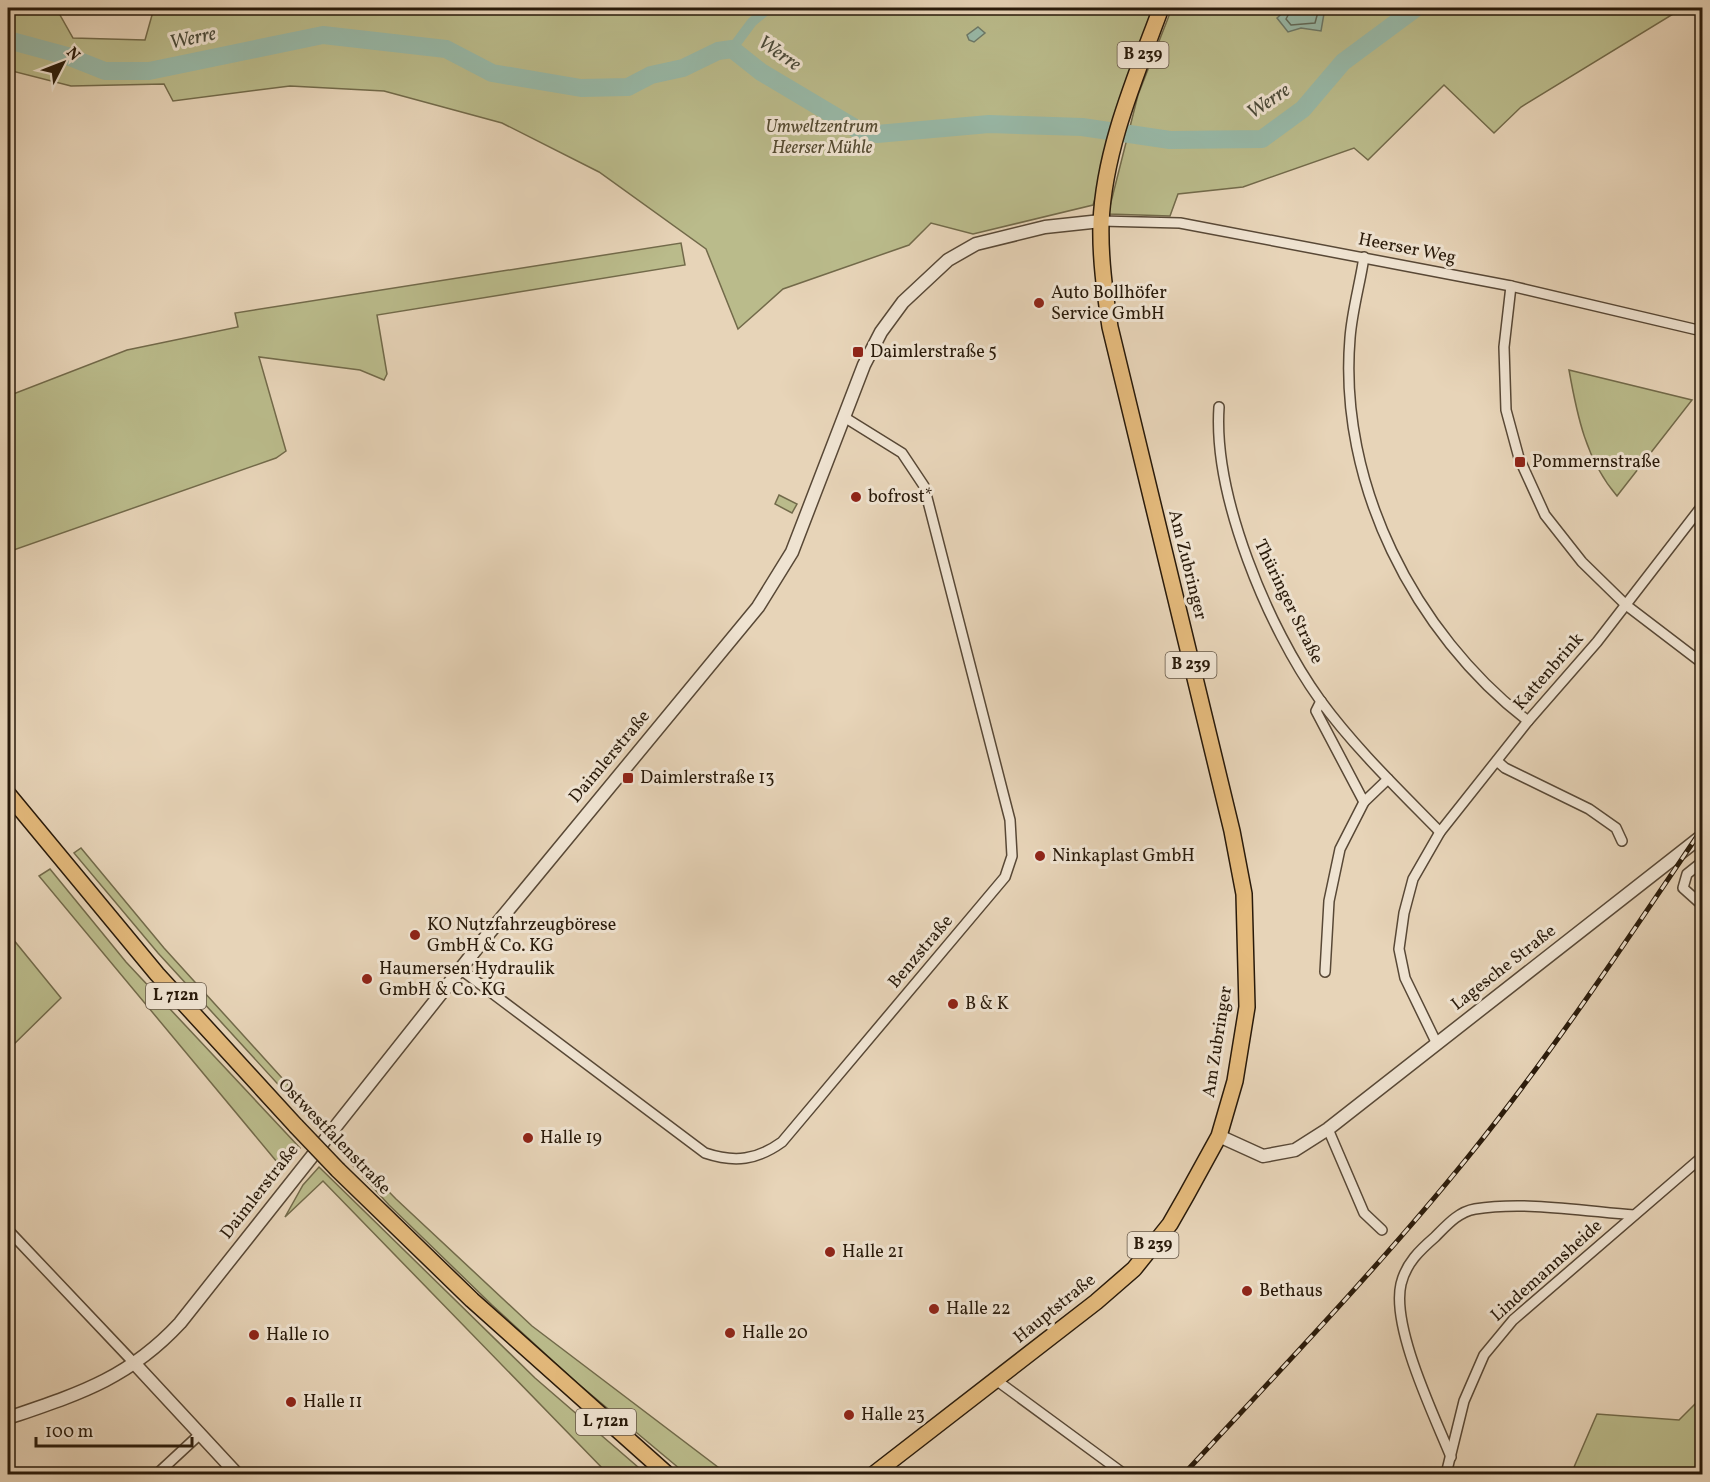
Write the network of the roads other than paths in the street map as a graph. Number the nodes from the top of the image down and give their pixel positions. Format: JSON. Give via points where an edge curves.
{"nodes":[{"id":1,"x":1161,"y":8,"type":"edge"},
{"id":2,"x":1101,"y":221,"type":"junction"},
{"id":3,"x":1364,"y":257,"type":"junction"},
{"id":4,"x":1511,"y":286,"type":"junction"},
{"id":5,"x":1702,"y":331,"type":"edge"},
{"id":6,"x":1218,"y":407,"type":"dead end"},
{"id":7,"x":844,"y":417,"type":"junction"},
{"id":8,"x":1702,"y":506,"type":"edge"},
{"id":9,"x":1626,"y":605,"type":"junction"},
{"id":10,"x":1702,"y":663,"type":"edge"},
{"id":11,"x":1321,"y":701,"type":"junction"},
{"id":12,"x":1528,"y":721,"type":"junction"},
{"id":13,"x":1497,"y":761,"type":"junction"},
{"id":14,"x":1388,"y":779,"type":"junction"},
{"id":15,"x":8,"y":794,"type":"edge"},
{"id":16,"x":1364,"y":801,"type":"junction"},
{"id":17,"x":1440,"y":832,"type":"junction"},
{"id":18,"x":1702,"y":836,"type":"edge"},
{"id":19,"x":1622,"y":841,"type":"dead end"},
{"id":20,"x":1702,"y":862,"type":"edge"},
{"id":21,"x":1702,"y":905,"type":"edge"},
{"id":22,"x":460,"y":969,"type":"junction"},
{"id":23,"x":1325,"y":972,"type":"dead end"},
{"id":24,"x":1437,"y":1044,"type":"junction"},
{"id":25,"x":1328,"y":1128,"type":"junction"},
{"id":26,"x":1219,"y":1136,"type":"junction"},
{"id":27,"x":1702,"y":1157,"type":"edge"},
{"id":28,"x":1634,"y":1215,"type":"junction"},
{"id":29,"x":8,"y":1230,"type":"edge"},
{"id":30,"x":1382,"y":1230,"type":"dead end"},
{"id":31,"x":135,"y":1365,"type":"junction"},
{"id":32,"x":996,"y":1380,"type":"junction"},
{"id":33,"x":8,"y":1418,"type":"edge"},
{"id":34,"x":199,"y":1435,"type":"junction"},
{"id":35,"x":1451,"y":1457,"type":"junction"},
{"id":36,"x":157,"y":1474,"type":"edge"},
{"id":37,"x":237,"y":1474,"type":"edge"},
{"id":38,"x":667,"y":1474,"type":"edge"},
{"id":39,"x":874,"y":1474,"type":"edge"},
{"id":40,"x":1125,"y":1474,"type":"edge"},
{"id":41,"x":1446,"y":1474,"type":"edge"}],
"edges":[{"from":1,"to":2,"type":"main road","name":"Am Zubringer","number":"B 239","via":[[1126,103]]},
{"from":2,"to":3,"type":"street","name":"Heerser Weg","via":[[1180,223]]},
{"from":2,"to":7,"type":"street","name":"Daimlerstraße","via":[[993,239],[948,260],[891,317],[864,365]]},
{"from":2,"to":26,"type":"main road","name":"Am Zubringer","number":"B 239","via":[[1110,327],[1244,894],[1247,1007],[1235,1081]]},
{"from":3,"to":4,"type":"street","name":"Heerser Weg"},
{"from":3,"to":12,"type":"street","via":[[1350,338],[1351,406],[1374,508],[1395,559],[1437,627],[1473,670]]},
{"from":4,"to":5,"type":"street","name":"Heerser Weg"},
{"from":4,"to":9,"type":"street","via":[[1504,347],[1506,410],[1518,458],[1545,515],[1582,562]]},
{"from":6,"to":11,"type":"street","name":"Thüringer Straße","via":[[1217,436],[1243,552],[1294,659]]},
{"from":7,"to":22,"type":"street","name":"Daimlerstraße","via":[[792,552],[758,607]]},
{"from":7,"to":22,"type":"street","name":"Benzstraße","via":[[902,453],[924,486],[1010,822],[1012,856],[1005,877],[782,1142],[760,1156],[743,1160],[726,1160],[705,1153]]},
{"from":8,"to":9,"type":"street","name":"Kattenbrink"},
{"from":9,"to":10,"type":"street"},
{"from":9,"to":12,"type":"street","name":"Kattenbrink"},
{"from":11,"to":14,"type":"street","name":"Thüringer Straße"},
{"from":11,"to":16,"type":"street","name":"Thüringer Straße","via":[[1316,711]]},
{"from":12,"to":13,"type":"street","name":"Kattenbrink"},
{"from":13,"to":17,"type":"street","name":"Kattenbrink"},
{"from":13,"to":19,"type":"street","via":[[1589,809],[1616,828]]},
{"from":14,"to":16,"type":"street"},
{"from":14,"to":17,"type":"street","name":"Thüringer Straße"},
{"from":15,"to":38,"type":"main road","name":"Ostwestfalenstraße","number":"L 712n","bridge":true,"via":[[157,974],[338,1170],[545,1368]]},
{"from":16,"to":23,"type":"street","via":[[1340,849],[1329,901]]},
{"from":17,"to":24,"type":"street","name":"Kattenbrink","via":[[1410,886],[1399,949],[1405,978]]},
{"from":18,"to":24,"type":"street","name":"Lagesche Straße"},
{"from":20,"to":21,"type":"street","via":[[1687,874],[1683,888]]},
{"from":22,"to":31,"type":"street","name":"Daimlerstraße","via":[[180,1323]]},
{"from":24,"to":25,"type":"street","name":"Lagesche Straße"},
{"from":25,"to":26,"type":"street","name":"Lagesche Straße","via":[[1295,1150],[1263,1156]]},
{"from":25,"to":30,"type":"street","via":[[1364,1213]]},
{"from":26,"to":32,"type":"main road","name":"Hauptstraße","number":"B 239","via":[[1170,1224],[1134,1269]]},
{"from":27,"to":28,"type":"street","name":"Lindemannsheide"},
{"from":28,"to":35,"type":"street","name":"Lindemannsheide","via":[[1513,1320],[1484,1355],[1464,1401]]},
{"from":28,"to":35,"type":"street","via":[[1505,1206],[1473,1209],[1455,1217],[1413,1257],[1401,1284],[1401,1318],[1420,1381]]},
{"from":29,"to":31,"type":"street"},
{"from":31,"to":33,"type":"street","name":"Daimlerstraße","via":[[89,1389]]},
{"from":31,"to":34,"type":"street"},
{"from":32,"to":39,"type":"main road","name":"Hauptstraße","number":"B 239"},
{"from":32,"to":40,"type":"street"},
{"from":34,"to":36,"type":"street"},
{"from":34,"to":37,"type":"street"},
{"from":35,"to":41,"type":"street","name":"Lindemannsheide"}]}
